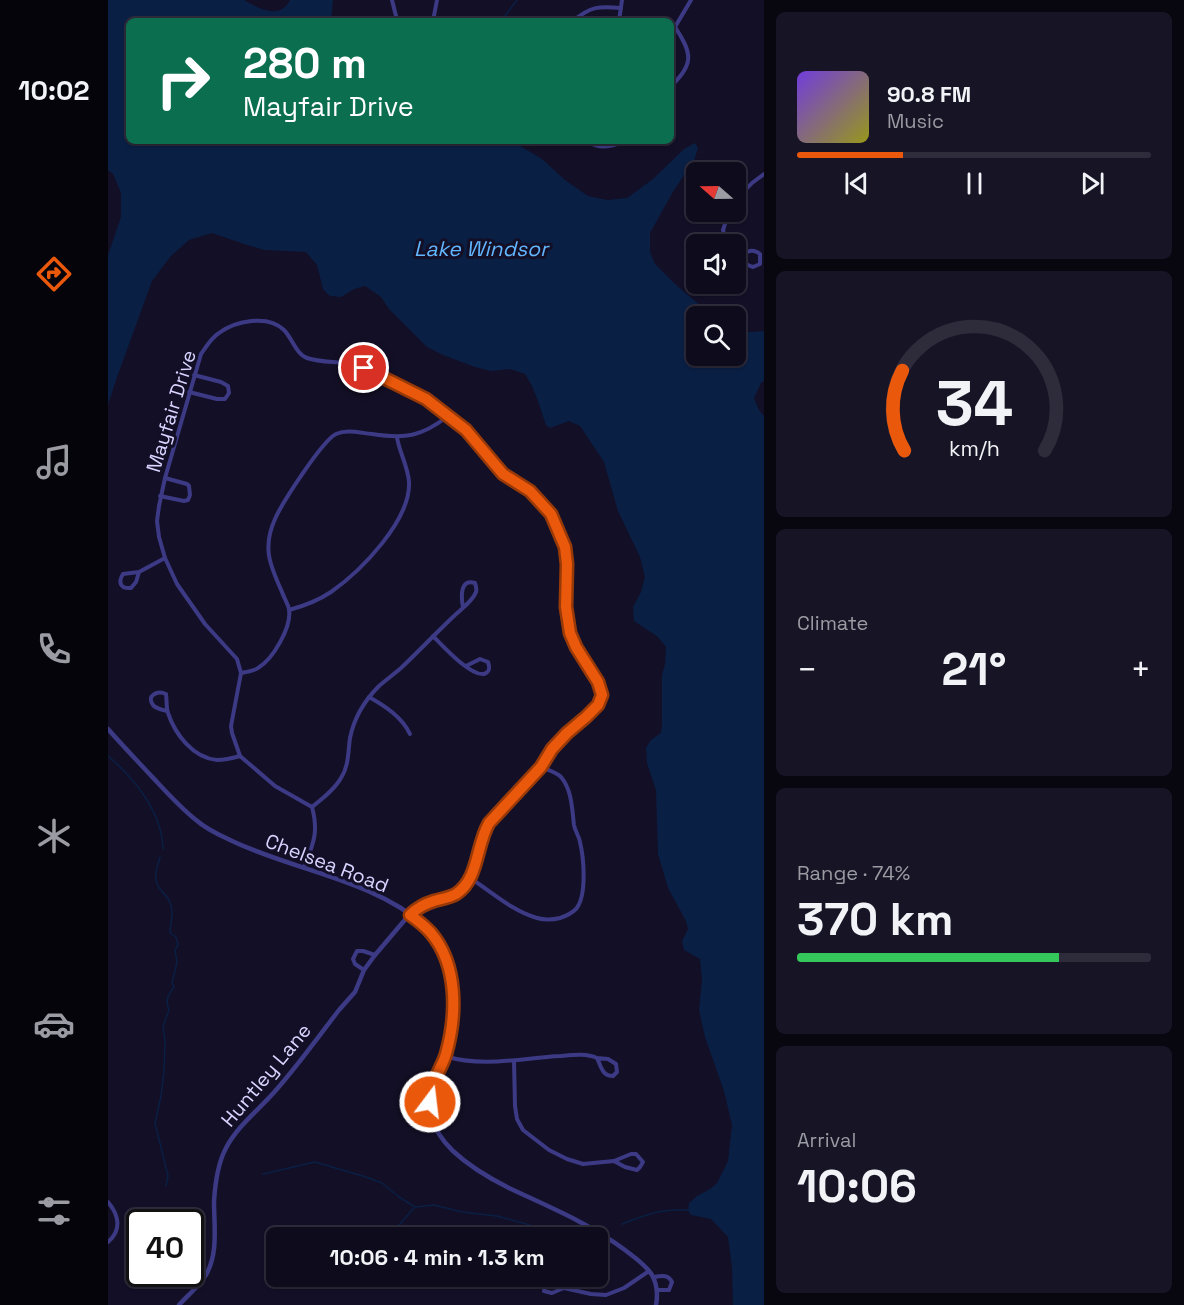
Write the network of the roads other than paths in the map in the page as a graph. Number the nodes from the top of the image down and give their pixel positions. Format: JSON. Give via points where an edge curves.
{"nodes":[{"id":1,"x":392,"y":0,"type":"edge"},
{"id":2,"x":437,"y":0,"type":"edge"},
{"id":3,"x":622,"y":0,"type":"edge"},
{"id":4,"x":691,"y":0,"type":"edge"},
{"id":5,"x":621,"y":8,"type":"junction"},
{"id":6,"x":398,"y":18,"type":"edge"},
{"id":7,"x":434,"y":18,"type":"edge"},
{"id":8,"x":578,"y":18,"type":"edge"},
{"id":9,"x":619,"y":18,"type":"edge"},
{"id":10,"x":675,"y":27,"type":"joint"},
{"id":11,"x":674,"y":84,"type":"edge"},
{"id":12,"x":593,"y":144,"type":"edge"},
{"id":13,"x":616,"y":144,"type":"edge"},
{"id":14,"x":764,"y":174,"type":"edge"},
{"id":15,"x":746,"y":189,"type":"edge"},
{"id":16,"x":737,"y":256,"type":"edge"},
{"id":17,"x":194,"y":375,"type":"junction"},
{"id":18,"x":189,"y":392,"type":"junction"},
{"id":19,"x":448,"y":416,"type":"junction"},
{"id":20,"x":397,"y":437,"type":"junction"},
{"id":21,"x":165,"y":478,"type":"junction"},
{"id":22,"x":160,"y":496,"type":"junction"},
{"id":23,"x":165,"y":558,"type":"junction"},
{"id":24,"x":139,"y":572,"type":"junction"},
{"id":25,"x":463,"y":607,"type":"junction"},
{"id":26,"x":289,"y":610,"type":"junction"},
{"id":27,"x":433,"y":636,"type":"junction"},
{"id":28,"x":466,"y":666,"type":"junction"},
{"id":29,"x":241,"y":673,"type":"junction"},
{"id":30,"x":369,"y":697,"type":"junction"},
{"id":31,"x":167,"y":711,"type":"junction"},
{"id":32,"x":108,"y":729,"type":"edge"},
{"id":33,"x":410,"y":734,"type":"dead end"},
{"id":34,"x":240,"y":756,"type":"junction"},
{"id":35,"x":541,"y":767,"type":"junction"},
{"id":36,"x":312,"y":807,"type":"junction"},
{"id":37,"x":304,"y":869,"type":"junction"},
{"id":38,"x":470,"y":878,"type":"junction"},
{"id":39,"x":410,"y":915,"type":"junction"},
{"id":40,"x":375,"y":955,"type":"junction"},
{"id":41,"x":364,"y":970,"type":"junction"},
{"id":42,"x":445,"y":1056,"type":"junction"},
{"id":43,"x":597,"y":1058,"type":"junction"},
{"id":44,"x":514,"y":1061,"type":"junction"},
{"id":45,"x":614,"y":1161,"type":"junction"},
{"id":46,"x":108,"y":1202,"type":"edge"},
{"id":47,"x":108,"y":1242,"type":"edge"},
{"id":48,"x":649,"y":1271,"type":"junction"},
{"id":49,"x":653,"y":1276,"type":"junction"},
{"id":50,"x":564,"y":1288,"type":"junction"},
{"id":51,"x":658,"y":1290,"type":"junction"},
{"id":52,"x":179,"y":1305,"type":"edge"},
{"id":53,"x":656,"y":1305,"type":"edge"}],
"edges":[{"from":1,"to":6,"type":"street"},
{"from":2,"to":7,"type":"street"},
{"from":3,"to":5,"type":"street"},
{"from":4,"to":10,"type":"street"},
{"from":5,"to":8,"type":"street","via":[[601,6]]},
{"from":5,"to":9,"type":"street"},
{"from":10,"to":11,"type":"street","via":[[689,52],[680,79]]},
{"from":12,"to":13,"type":"street"},
{"from":14,"to":15,"type":"street"},
{"from":16,"to":16,"type":"street","via":[[749,266],[760,264],[756,251]]},
{"from":17,"to":18,"type":"street","name":"Mayfair Drive"},
{"from":17,"to":18,"type":"street","via":[[221,382],[228,386],[229,393],[225,399],[217,399]]},
{"from":17,"to":19,"type":"street","name":"Mayfair Drive","via":[[201,354],[218,333],[233,325],[270,321],[284,330],[305,358],[364,368],[426,399]]},
{"from":18,"to":21,"type":"street","name":"Mayfair Drive"},
{"from":19,"to":20,"type":"street","via":[[423,433]]},
{"from":19,"to":35,"type":"street","name":"Mayfair Drive","via":[[466,430],[503,474],[540,501],[551,514],[565,547],[570,633],[602,695],[598,705],[552,749]]},
{"from":20,"to":26,"type":"street","via":[[409,482],[408,497],[393,530],[365,563],[330,593]]},
{"from":20,"to":26,"type":"street","via":[[345,432],[335,435],[324,444],[282,505],[267,547]]},
{"from":21,"to":22,"type":"street","name":"Mayfair Drive"},
{"from":21,"to":22,"type":"street","via":[[189,486],[190,495],[184,501]]},
{"from":22,"to":23,"type":"street","name":"Mayfair Drive","via":[[157,521]]},
{"from":23,"to":24,"type":"street"},
{"from":23,"to":29,"type":"street","name":"Mayfair Drive","via":[[192,607],[237,659]]},
{"from":24,"to":24,"type":"street","via":[[123,574],[122,587],[130,588]]},
{"from":25,"to":25,"type":"street","via":[[462,593],[467,583],[472,582],[476,592]]},
{"from":25,"to":27,"type":"street"},
{"from":26,"to":29,"type":"street","via":[[288,624],[269,658],[257,669]]},
{"from":27,"to":28,"type":"street"},
{"from":27,"to":30,"type":"street"},
{"from":28,"to":28,"type":"street","via":[[479,674],[488,672],[489,667],[488,662],[480,659]]},
{"from":29,"to":34,"type":"street","via":[[231,726]]},
{"from":30,"to":33,"type":"street","via":[[397,716]]},
{"from":30,"to":36,"type":"street","via":[[355,722],[341,779]]},
{"from":31,"to":31,"type":"street","via":[[166,694],[153,694],[155,707]]},
{"from":31,"to":34,"type":"street","via":[[178,734],[196,752],[219,760]]},
{"from":32,"to":37,"type":"street","name":"Chelsea Road","via":[[197,821],[246,847]]},
{"from":34,"to":36,"type":"street","via":[[275,786]]},
{"from":35,"to":38,"type":"street","name":"Mayfair Drive","via":[[489,823]]},
{"from":35,"to":38,"type":"street","via":[[561,776],[568,789],[583,868],[577,908],[554,920],[537,918],[519,911]]},
{"from":36,"to":37,"type":"street","via":[[315,832]]},
{"from":37,"to":39,"type":"street","name":"Chelsea Road","via":[[378,896]]},
{"from":38,"to":39,"type":"street","via":[[455,895],[419,907]]},
{"from":39,"to":40,"type":"street","name":"Huntley Lane"},
{"from":39,"to":42,"type":"street","name":"Chelsea Road","via":[[431,933],[447,958],[451,973],[451,1034]]},
{"from":40,"to":41,"type":"street","name":"Huntley Lane"},
{"from":40,"to":41,"type":"street","via":[[363,951],[354,955],[355,964]]},
{"from":41,"to":52,"type":"street","name":"Huntley Lane","via":[[355,992],[226,1149],[214,1199],[211,1264]]},
{"from":42,"to":44,"type":"street","via":[[459,1061]]},
{"from":42,"to":48,"type":"street","name":"Chelsea Road","via":[[430,1102],[431,1119],[450,1149],[482,1173],[585,1223]]},
{"from":43,"to":43,"type":"street","via":[[616,1064],[613,1076],[604,1073]]},
{"from":43,"to":44,"type":"street","via":[[579,1055]]},
{"from":44,"to":45,"type":"street","via":[[515,1106],[523,1130],[567,1159],[583,1164]]},
{"from":45,"to":45,"type":"street","via":[[636,1154],[643,1162],[637,1170]]},
{"from":46,"to":47,"type":"street","via":[[118,1219],[118,1228]]},
{"from":48,"to":49,"type":"street","name":"Chelsea Road"},
{"from":48,"to":50,"type":"street","via":[[606,1295]]},
{"from":49,"to":51,"type":"street","name":"Chelsea Road"},
{"from":49,"to":51,"type":"street","via":[[665,1275],[672,1282],[669,1290]]},
{"from":50,"to":50,"type":"street","via":[[560,1283],[547,1281],[544,1291],[552,1293]]},
{"from":51,"to":53,"type":"street","name":"Chelsea Road"}]}
